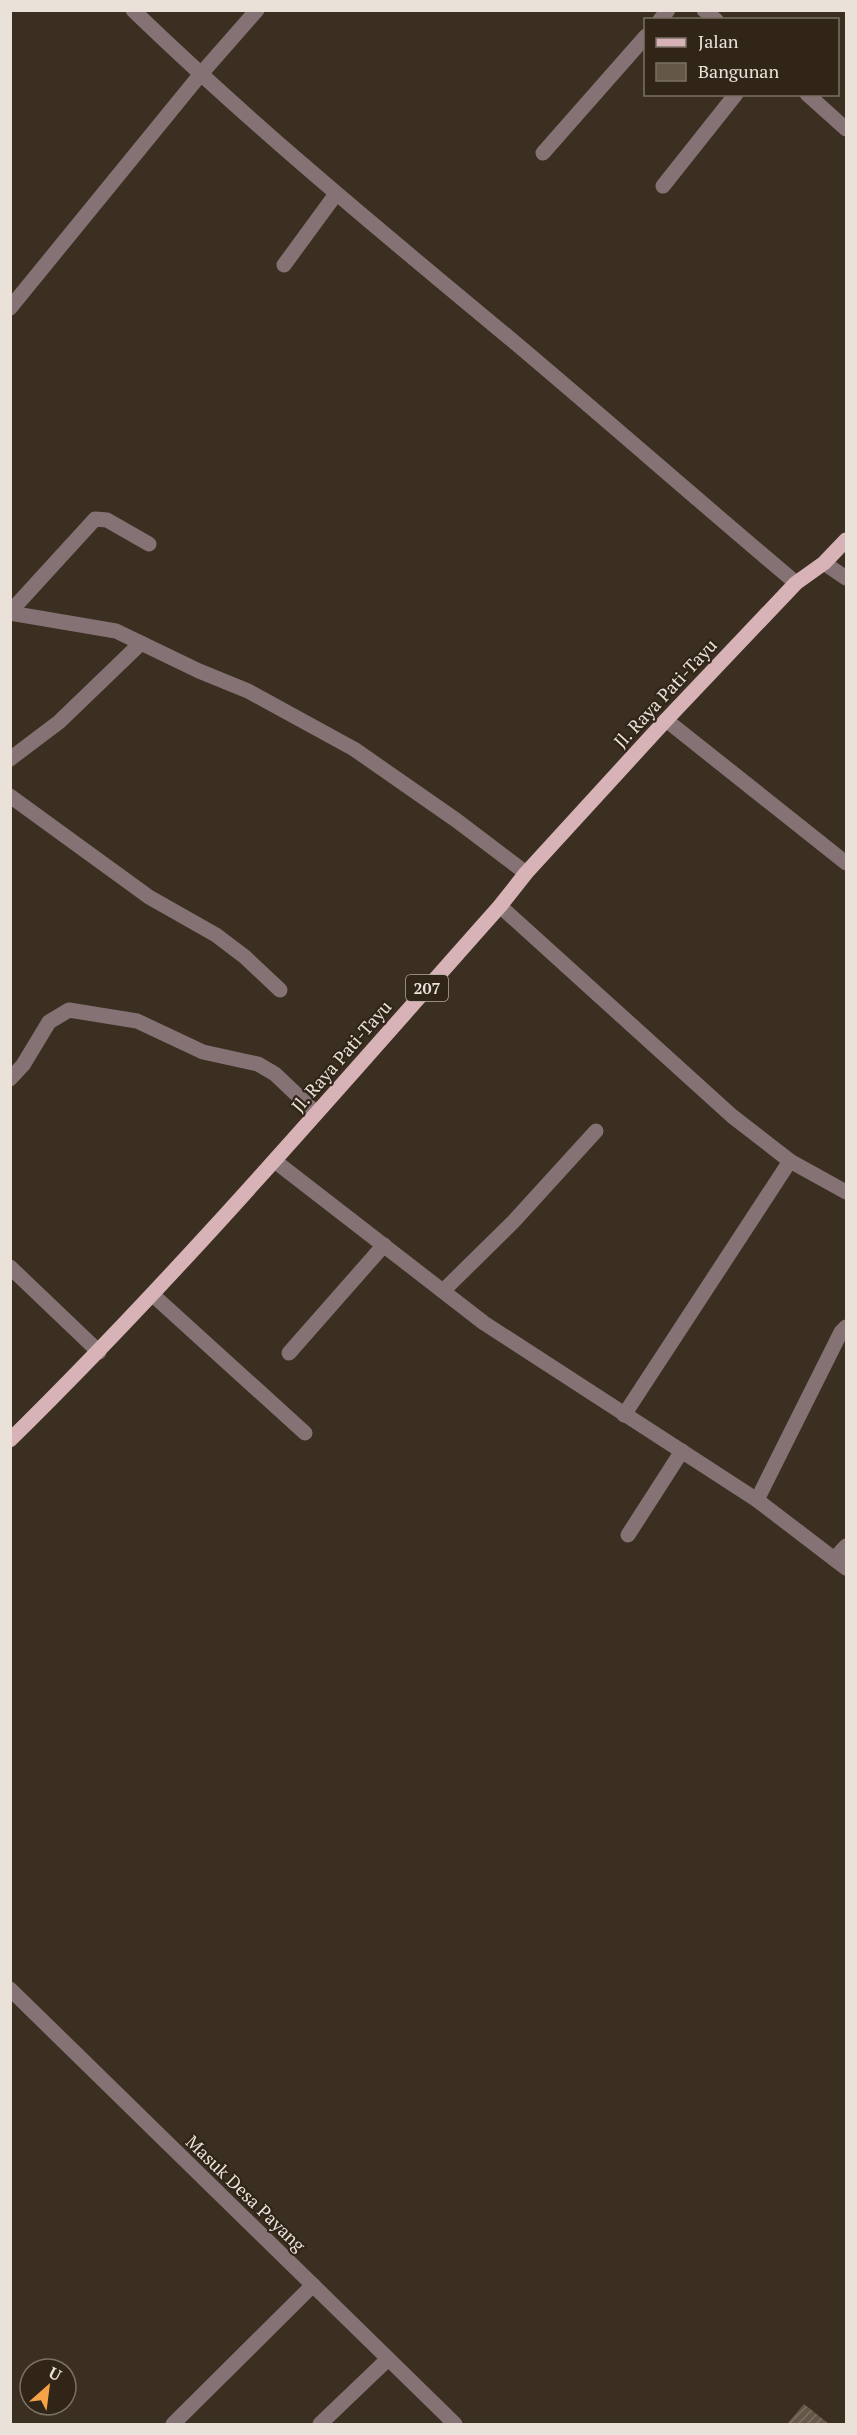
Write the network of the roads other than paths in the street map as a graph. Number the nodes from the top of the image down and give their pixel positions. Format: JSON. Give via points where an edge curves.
{"nodes":[{"id":1,"x":133,"y":10,"type":"edge"},
{"id":2,"x":257,"y":10,"type":"edge"},
{"id":3,"x":644,"y":37,"type":"edge"},
{"id":4,"x":200,"y":75,"type":"junction"},
{"id":5,"x":734,"y":96,"type":"edge"},
{"id":6,"x":809,"y":96,"type":"edge"},
{"id":7,"x":846,"y":129,"type":"edge"},
{"id":8,"x":543,"y":153,"type":"dead end"},
{"id":9,"x":663,"y":186,"type":"dead end"},
{"id":10,"x":336,"y":194,"type":"junction"},
{"id":11,"x":284,"y":265,"type":"dead end"},
{"id":12,"x":10,"y":308,"type":"edge"},
{"id":13,"x":846,"y":540,"type":"edge"},
{"id":14,"x":149,"y":544,"type":"dead end"},
{"id":15,"x":824,"y":563,"type":"junction"},
{"id":16,"x":846,"y":578,"type":"edge"},
{"id":17,"x":796,"y":583,"type":"junction"},
{"id":18,"x":10,"y":612,"type":"edge"},
{"id":19,"x":141,"y":643,"type":"junction"},
{"id":20,"x":666,"y":720,"type":"junction"},
{"id":21,"x":10,"y":759,"type":"edge"},
{"id":22,"x":10,"y":796,"type":"edge"},
{"id":23,"x":846,"y":863,"type":"edge"},
{"id":24,"x":526,"y":873,"type":"junction"},
{"id":25,"x":500,"y":906,"type":"junction"},
{"id":26,"x":280,"y":990,"type":"dead end"},
{"id":27,"x":10,"y":1079,"type":"edge"},
{"id":28,"x":316,"y":1113,"type":"junction"},
{"id":29,"x":596,"y":1131,"type":"dead end"},
{"id":30,"x":790,"y":1161,"type":"junction"},
{"id":31,"x":276,"y":1162,"type":"junction"},
{"id":32,"x":846,"y":1192,"type":"edge"},
{"id":33,"x":384,"y":1245,"type":"junction"},
{"id":34,"x":10,"y":1267,"type":"edge"},
{"id":35,"x":443,"y":1291,"type":"junction"},
{"id":36,"x":154,"y":1296,"type":"junction"},
{"id":37,"x":846,"y":1327,"type":"edge"},
{"id":38,"x":99,"y":1352,"type":"junction"},
{"id":39,"x":289,"y":1353,"type":"dead end"},
{"id":40,"x":624,"y":1415,"type":"junction"},
{"id":41,"x":305,"y":1433,"type":"dead end"},
{"id":42,"x":10,"y":1440,"type":"edge"},
{"id":43,"x":682,"y":1451,"type":"junction"},
{"id":44,"x":757,"y":1500,"type":"junction"},
{"id":45,"x":628,"y":1535,"type":"dead end"},
{"id":46,"x":846,"y":1546,"type":"edge"},
{"id":47,"x":834,"y":1558,"type":"junction"},
{"id":48,"x":846,"y":1568,"type":"edge"},
{"id":49,"x":10,"y":1989,"type":"edge"},
{"id":50,"x":313,"y":2286,"type":"junction"},
{"id":51,"x":388,"y":2359,"type":"junction"},
{"id":52,"x":173,"y":2424,"type":"edge"},
{"id":53,"x":320,"y":2424,"type":"edge"},
{"id":54,"x":455,"y":2424,"type":"edge"}],
"edges":[{"from":1,"to":4,"type":"street"},
{"from":2,"to":4,"type":"street"},
{"from":3,"to":8,"type":"street"},
{"from":4,"to":10,"type":"street"},
{"from":4,"to":12,"type":"street"},
{"from":5,"to":9,"type":"street"},
{"from":6,"to":7,"type":"street"},
{"from":10,"to":11,"type":"street"},
{"from":10,"to":17,"type":"street"},
{"from":13,"to":15,"type":"main road","name":"Jl. Raya Pati-Tayu","number":"207"},
{"from":14,"to":18,"type":"street","via":[[107,520],[95,519]]},
{"from":15,"to":16,"type":"street"},
{"from":15,"to":17,"type":"main road","name":"Jl. Raya Pati-Tayu","number":"207"},
{"from":17,"to":20,"type":"main road","name":"Jl. Raya Pati-Tayu","number":"207"},
{"from":18,"to":19,"type":"street","via":[[107,629]]},
{"from":19,"to":21,"type":"street","via":[[59,722]]},
{"from":19,"to":24,"type":"street","via":[[248,692],[354,749]]},
{"from":20,"to":23,"type":"street"},
{"from":20,"to":24,"type":"main road","name":"Jl. Raya Pati-Tayu","number":"207"},
{"from":22,"to":26,"type":"street","via":[[148,897],[216,935]]},
{"from":24,"to":25,"type":"main road","name":"Jl. Raya Pati-Tayu","number":"207"},
{"from":25,"to":28,"type":"main road","name":"Jl. Raya Pati-Tayu","number":"207"},
{"from":25,"to":30,"type":"street","via":[[732,1116]]},
{"from":27,"to":28,"type":"street","via":[[49,1022],[69,1010],[136,1021],[203,1052],[258,1064],[275,1074]]},
{"from":28,"to":31,"type":"main road","name":"Jl. Raya Pati-Tayu","number":"207"},
{"from":29,"to":35,"type":"street"},
{"from":30,"to":32,"type":"street"},
{"from":30,"to":40,"type":"street"},
{"from":31,"to":33,"type":"street"},
{"from":31,"to":36,"type":"main road","name":"Jl. Raya Pati-Tayu","number":"207"},
{"from":33,"to":35,"type":"street"},
{"from":33,"to":39,"type":"street"},
{"from":34,"to":38,"type":"street"},
{"from":35,"to":40,"type":"street","via":[[484,1323]]},
{"from":36,"to":38,"type":"main road","name":"Jl. Raya Pati-Tayu","number":"207"},
{"from":36,"to":41,"type":"street"},
{"from":37,"to":44,"type":"street"},
{"from":38,"to":42,"type":"main road","name":"Jl. Raya Pati-Tayu","number":"207"},
{"from":40,"to":43,"type":"street"},
{"from":43,"to":44,"type":"street"},
{"from":43,"to":45,"type":"street"},
{"from":44,"to":47,"type":"street"},
{"from":46,"to":47,"type":"street"},
{"from":47,"to":48,"type":"street"},
{"from":49,"to":50,"type":"street","name":"Masuk Desa Payang"},
{"from":50,"to":51,"type":"street","name":"Masuk Desa Payang"},
{"from":50,"to":52,"type":"street"},
{"from":51,"to":53,"type":"street"},
{"from":51,"to":54,"type":"street","name":"Masuk Desa Payang"}]}
